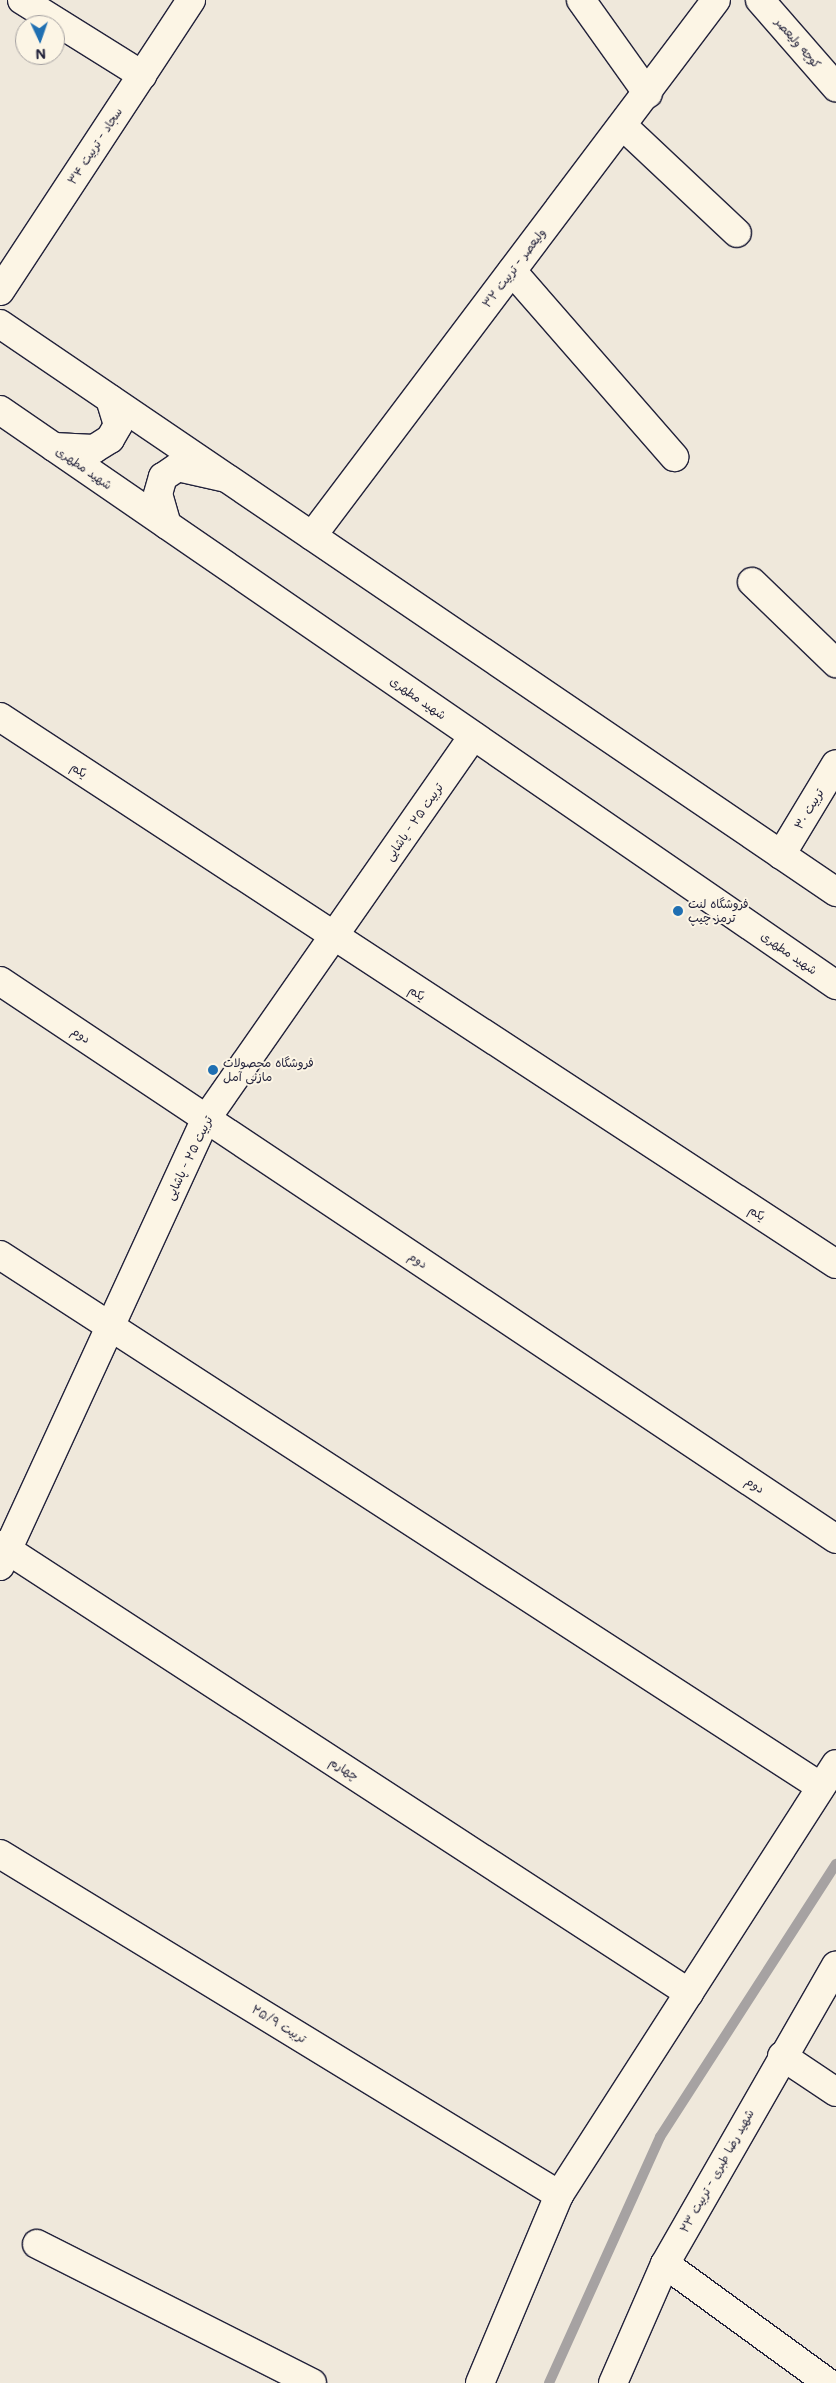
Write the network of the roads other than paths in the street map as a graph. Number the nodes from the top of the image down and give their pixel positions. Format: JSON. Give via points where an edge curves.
{"nodes":[{"id":1,"x":22,"y":0,"type":"edge"},
{"id":2,"x":191,"y":0,"type":"edge"},
{"id":3,"x":582,"y":0,"type":"edge"},
{"id":4,"x":716,"y":0,"type":"edge"},
{"id":5,"x":760,"y":0,"type":"edge"},
{"id":6,"x":142,"y":75,"type":"junction"},
{"id":7,"x":836,"y":87,"type":"edge"},
{"id":8,"x":648,"y":94,"type":"junction"},
{"id":9,"x":623,"y":126,"type":"junction"},
{"id":10,"x":737,"y":233,"type":"dead end"},
{"id":11,"x":512,"y":270,"type":"junction"},
{"id":12,"x":0,"y":292,"type":"edge"},
{"id":13,"x":0,"y":324,"type":"edge"},
{"id":14,"x":110,"y":399,"type":"junction"},
{"id":15,"x":0,"y":410,"type":"edge"},
{"id":16,"x":54,"y":447,"type":"junction"},
{"id":17,"x":674,"y":457,"type":"dead end"},
{"id":18,"x":226,"y":478,"type":"junction"},
{"id":19,"x":167,"y":525,"type":"junction"},
{"id":20,"x":312,"y":536,"type":"junction"},
{"id":21,"x":752,"y":582,"type":"dead end"},
{"id":22,"x":836,"y":663,"type":"edge"},
{"id":23,"x":0,"y":717,"type":"edge"},
{"id":24,"x":473,"y":736,"type":"junction"},
{"id":25,"x":836,"y":764,"type":"edge"},
{"id":26,"x":781,"y":855,"type":"junction"},
{"id":27,"x":836,"y":892,"type":"edge"},
{"id":28,"x":333,"y":939,"type":"junction"},
{"id":29,"x":0,"y":982,"type":"edge"},
{"id":30,"x":836,"y":985,"type":"edge"},
{"id":31,"x":206,"y":1119,"type":"junction"},
{"id":32,"x":0,"y":1255,"type":"edge"},
{"id":33,"x":836,"y":1264,"type":"edge"},
{"id":34,"x":111,"y":1327,"type":"junction"},
{"id":35,"x":836,"y":1538,"type":"edge"},
{"id":36,"x":3,"y":1554,"type":"edge"},
{"id":37,"x":836,"y":1764,"type":"edge"},
{"id":38,"x":821,"y":1787,"type":"junction"},
{"id":39,"x":0,"y":1854,"type":"edge"},
{"id":40,"x":836,"y":1966,"type":"edge"},
{"id":41,"x":688,"y":1993,"type":"junction"},
{"id":42,"x":782,"y":2056,"type":"junction"},
{"id":43,"x":836,"y":2092,"type":"edge"},
{"id":44,"x":559,"y":2195,"type":"junction"},
{"id":45,"x":37,"y":2244,"type":"dead end"},
{"id":46,"x":664,"y":2264,"type":"junction"},
{"id":47,"x":312,"y":2383,"type":"edge"},
{"id":48,"x":480,"y":2383,"type":"edge"},
{"id":49,"x":613,"y":2383,"type":"edge"},
{"id":50,"x":828,"y":2383,"type":"edge"}],
"edges":[{"from":1,"to":6,"type":"main road"},
{"from":2,"to":6,"type":"main road","name":"سجاد - تربیت ۳۴"},
{"from":3,"to":8,"type":"main road"},
{"from":4,"to":8,"type":"main road","name":"ولیعصر - تربیت ۳۲"},
{"from":5,"to":7,"type":"main road","name":"کوچه ولیعصر"},
{"from":6,"to":12,"type":"main road","name":"سجاد - تربیت ۳۴"},
{"from":8,"to":9,"type":"main road","name":"ولیعصر - تربیت ۳۲"},
{"from":9,"to":10,"type":"main road"},
{"from":9,"to":11,"type":"main road","name":"ولیعصر - تربیت ۳۲"},
{"from":11,"to":17,"type":"main road"},
{"from":11,"to":20,"type":"main road","name":"ولیعصر - تربیت ۳۲"},
{"from":13,"to":14,"type":"main road"},
{"from":14,"to":16,"type":"main road","via":[[118,425],[110,439],[94,448]]},
{"from":14,"to":18,"type":"main road"},
{"from":15,"to":16,"type":"main road","name":"شهید مطهری"},
{"from":16,"to":19,"type":"main road","name":"شهید مطهری"},
{"from":18,"to":19,"type":"main road","via":[[178,467],[163,477],[158,494]]},
{"from":18,"to":20,"type":"main road"},
{"from":19,"to":24,"type":"main road","name":"شهید مطهری"},
{"from":20,"to":26,"type":"main road"},
{"from":21,"to":22,"type":"main road"},
{"from":23,"to":28,"type":"main road","name":"یکم"},
{"from":24,"to":28,"type":"main road","name":"تربیت ۲۵ - پاشایی"},
{"from":24,"to":30,"type":"main road","name":"شهید مطهری"},
{"from":25,"to":26,"type":"main road","name":"تربیت ۳۰"},
{"from":26,"to":27,"type":"main road"},
{"from":28,"to":31,"type":"main road","name":"تربیت ۲۵ - پاشایی"},
{"from":28,"to":33,"type":"main road","name":"یکم"},
{"from":29,"to":31,"type":"main road","name":"دوم"},
{"from":31,"to":34,"type":"main road","name":"تربیت ۲۵ - پاشایی"},
{"from":31,"to":35,"type":"main road","name":"دوم"},
{"from":32,"to":34,"type":"main road"},
{"from":34,"to":36,"type":"main road","name":"تربیت ۲۵ - پاشایی"},
{"from":34,"to":38,"type":"main road"},
{"from":36,"to":41,"type":"main road","name":"چهارم"},
{"from":37,"to":38,"type":"main road"},
{"from":38,"to":41,"type":"main road"},
{"from":39,"to":44,"type":"main road","name":"تربیت ۲۵/۹"},
{"from":40,"to":42,"type":"main road","name":"شهید رضا طبری - تربیت ۲۳"},
{"from":41,"to":44,"type":"main road"},
{"from":42,"to":43,"type":"main road"},
{"from":42,"to":46,"type":"main road","name":"شهید رضا طبری - تربیت ۲۳"},
{"from":44,"to":48,"type":"main road"},
{"from":45,"to":47,"type":"main road"},
{"from":46,"to":49,"type":"main road","name":"شهید رضا طبری - تربیت ۲۳"},
{"from":46,"to":50,"type":"main road"}]}
